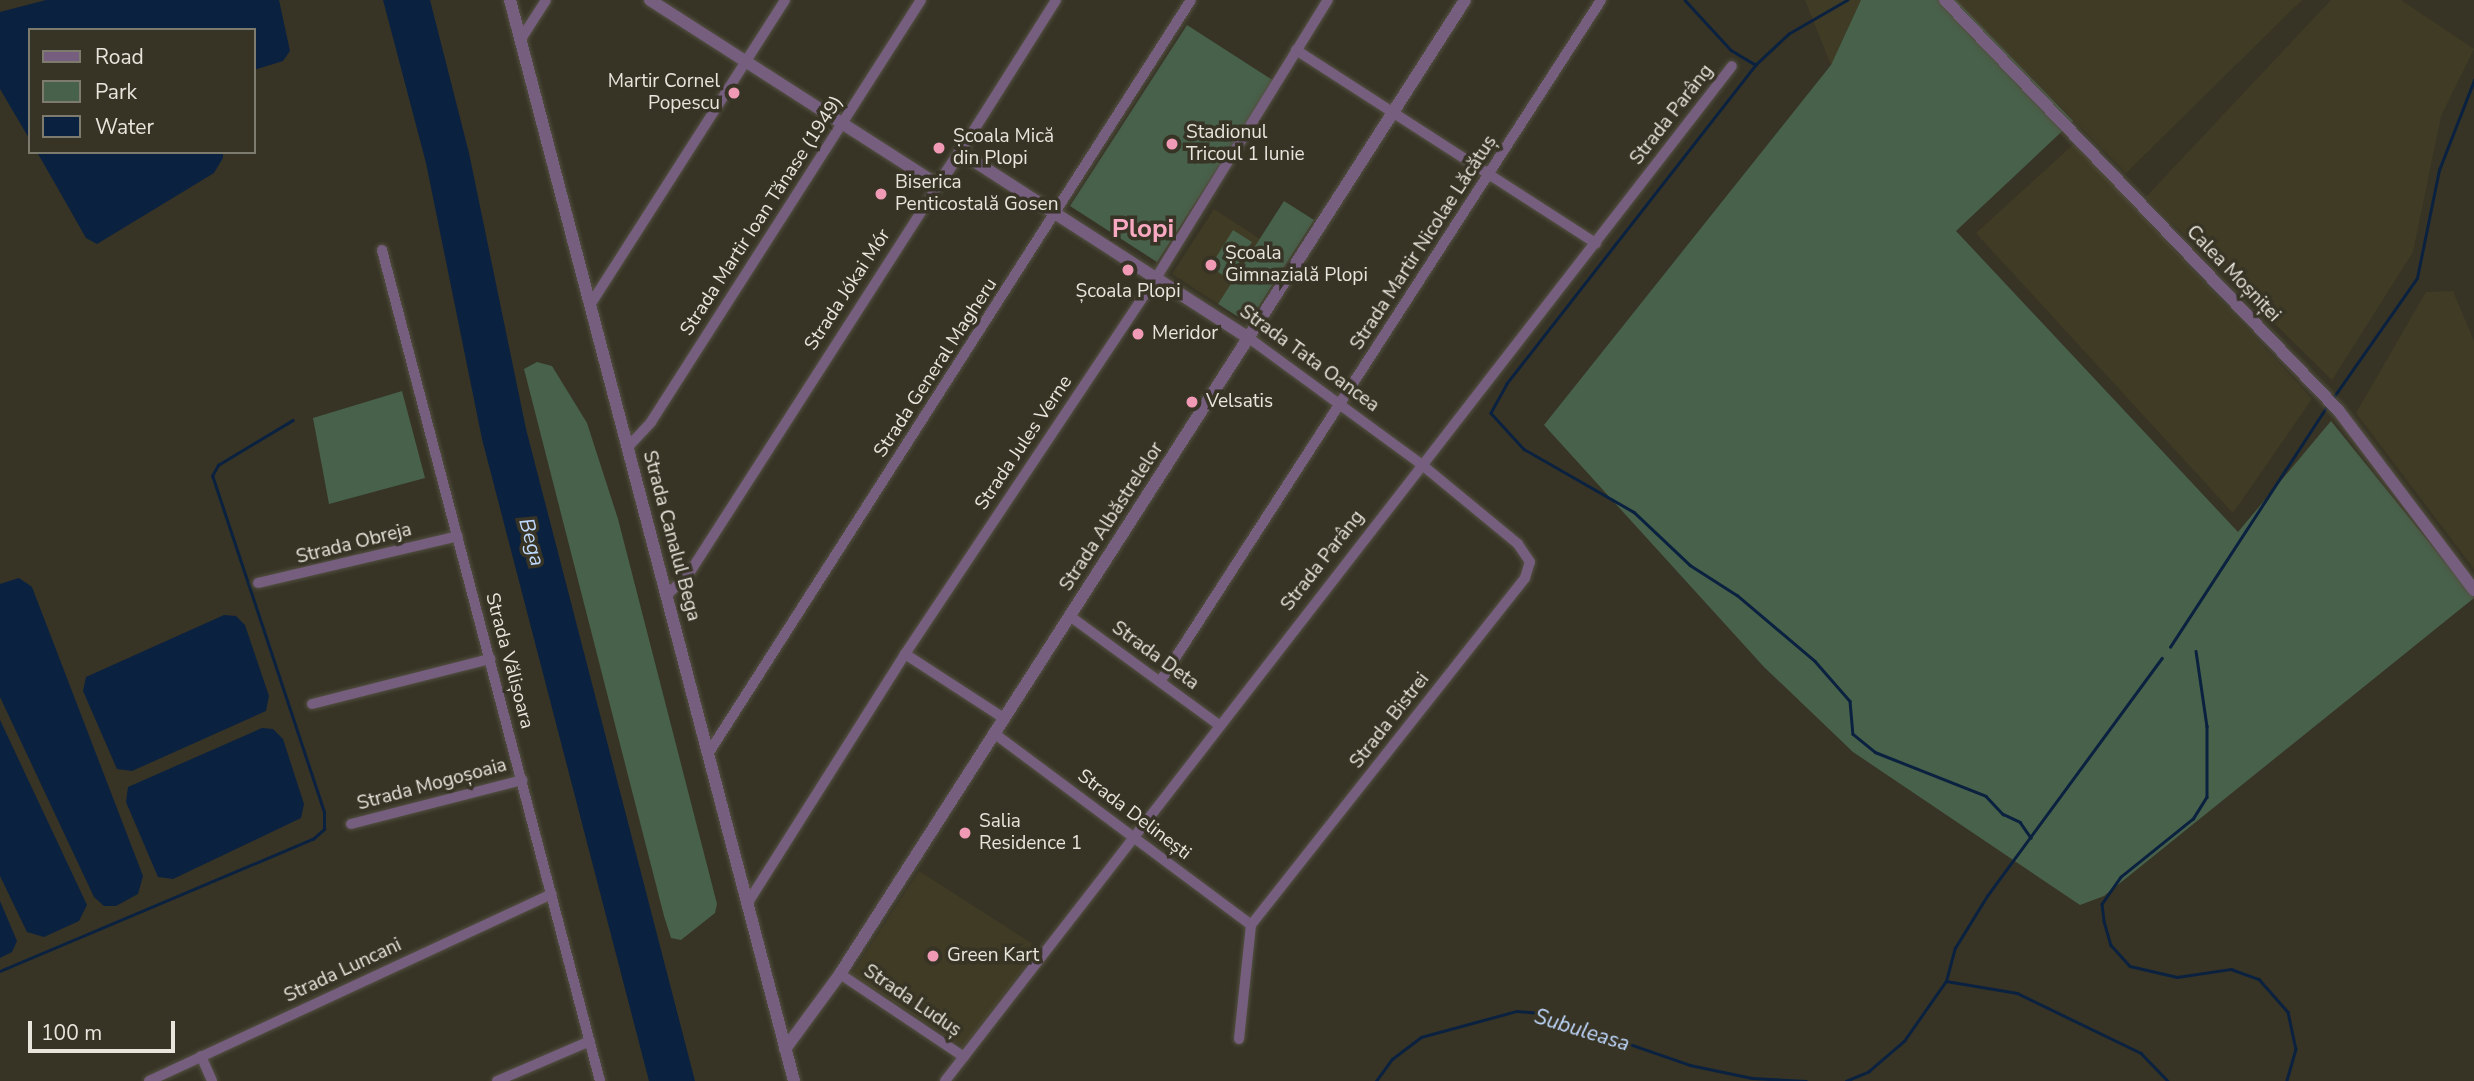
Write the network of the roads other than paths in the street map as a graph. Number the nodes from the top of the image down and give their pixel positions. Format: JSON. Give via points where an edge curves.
{"nodes":[{"id":1,"x":510,"y":0,"type":"edge"},
{"id":2,"x":546,"y":0,"type":"edge"},
{"id":3,"x":650,"y":0,"type":"edge"},
{"id":4,"x":785,"y":0,"type":"edge"},
{"id":5,"x":921,"y":0,"type":"edge"},
{"id":6,"x":1056,"y":0,"type":"edge"},
{"id":7,"x":1191,"y":0,"type":"edge"},
{"id":8,"x":1328,"y":0,"type":"edge"},
{"id":9,"x":1465,"y":0,"type":"edge"},
{"id":10,"x":1601,"y":0,"type":"edge"},
{"id":11,"x":1945,"y":0,"type":"edge"},
{"id":12,"x":520,"y":39,"type":"junction"},
{"id":13,"x":1296,"y":50,"type":"junction"},
{"id":14,"x":747,"y":62,"type":"junction"},
{"id":15,"x":1732,"y":66,"type":"dead end"},
{"id":16,"x":1394,"y":111,"type":"junction"},
{"id":17,"x":842,"y":123,"type":"junction"},
{"id":18,"x":960,"y":152,"type":"junction"},
{"id":19,"x":1490,"y":172,"type":"junction"},
{"id":20,"x":938,"y":185,"type":"junction"},
{"id":21,"x":1057,"y":214,"type":"junction"},
{"id":22,"x":1596,"y":243,"type":"junction"},
{"id":23,"x":382,"y":250,"type":"dead end"},
{"id":24,"x":1156,"y":278,"type":"junction"},
{"id":25,"x":590,"y":305,"type":"junction"},
{"id":26,"x":1251,"y":339,"type":"junction"},
{"id":27,"x":1341,"y":406,"type":"junction"},
{"id":28,"x":628,"y":447,"type":"junction"},
{"id":29,"x":1421,"y":464,"type":"junction"},
{"id":30,"x":458,"y":536,"type":"junction"},
{"id":31,"x":258,"y":583,"type":"dead end"},
{"id":32,"x":2474,"y":590,"type":"edge"},
{"id":33,"x":667,"y":596,"type":"junction"},
{"id":34,"x":1071,"y":617,"type":"junction"},
{"id":35,"x":905,"y":653,"type":"junction"},
{"id":36,"x":490,"y":659,"type":"junction"},
{"id":37,"x":1161,"y":680,"type":"junction"},
{"id":38,"x":312,"y":704,"type":"dead end"},
{"id":39,"x":1005,"y":719,"type":"junction"},
{"id":40,"x":1218,"y":724,"type":"junction"},
{"id":41,"x":995,"y":734,"type":"junction"},
{"id":42,"x":708,"y":754,"type":"junction"},
{"id":43,"x":522,"y":779,"type":"junction"},
{"id":44,"x":351,"y":824,"type":"dead end"},
{"id":45,"x":1133,"y":835,"type":"junction"},
{"id":46,"x":552,"y":894,"type":"junction"},
{"id":47,"x":747,"y":904,"type":"junction"},
{"id":48,"x":1251,"y":925,"type":"junction"},
{"id":49,"x":840,"y":974,"type":"junction"},
{"id":50,"x":1239,"y":1039,"type":"dead end"},
{"id":51,"x":590,"y":1041,"type":"junction"},
{"id":52,"x":786,"y":1049,"type":"junction"},
{"id":53,"x":201,"y":1056,"type":"junction"},
{"id":54,"x":964,"y":1057,"type":"junction"},
{"id":55,"x":149,"y":1081,"type":"edge"},
{"id":56,"x":212,"y":1081,"type":"edge"},
{"id":57,"x":497,"y":1081,"type":"edge"},
{"id":58,"x":600,"y":1081,"type":"edge"},
{"id":59,"x":794,"y":1081,"type":"edge"},
{"id":60,"x":945,"y":1081,"type":"edge"}],
"edges":[{"from":1,"to":12,"type":"street","name":"Strada Canalul Bega"},
{"from":2,"to":12,"type":"street"},
{"from":3,"to":14,"type":"street"},
{"from":4,"to":14,"type":"street"},
{"from":5,"to":17,"type":"street","name":"Strada Martir Ioan Tănase (1949)"},
{"from":6,"to":18,"type":"street","name":"Strada Jókai Mór"},
{"from":7,"to":21,"type":"street","name":"Strada General Magheru"},
{"from":8,"to":13,"type":"street","name":"Strada Jules Verne"},
{"from":9,"to":16,"type":"street","name":"Strada Albăstrelelor"},
{"from":10,"to":19,"type":"street","name":"Strada Martir Nicolae Lăcătuș"},
{"from":11,"to":32,"type":"street","name":"Calea Moșniței","via":[[2338,410]]},
{"from":12,"to":25,"type":"street","name":"Strada Canalul Bega"},
{"from":13,"to":16,"type":"street"},
{"from":13,"to":24,"type":"street","name":"Strada Jules Verne"},
{"from":14,"to":17,"type":"street"},
{"from":14,"to":25,"type":"street"},
{"from":15,"to":22,"type":"street","name":"Strada Parâng"},
{"from":16,"to":19,"type":"street"},
{"from":16,"to":26,"type":"street","name":"Strada Albăstrelelor"},
{"from":17,"to":20,"type":"street"},
{"from":17,"to":28,"type":"street","name":"Strada Martir Ioan Tănase (1949)","via":[[651,422]]},
{"from":18,"to":20,"type":"street","name":"Strada Jókai Mór"},
{"from":18,"to":21,"type":"street","name":"Strada Tata Oancea"},
{"from":19,"to":22,"type":"street"},
{"from":19,"to":27,"type":"street","name":"Strada Martir Nicolae Lăcătuș"},
{"from":20,"to":33,"type":"street","name":"Strada Jókai Mór","via":[[688,575]]},
{"from":21,"to":24,"type":"street","name":"Strada Tata Oancea"},
{"from":21,"to":42,"type":"street","name":"Strada General Magheru"},
{"from":22,"to":29,"type":"street","name":"Strada Parâng"},
{"from":23,"to":30,"type":"street","name":"Strada Vălișoara"},
{"from":24,"to":26,"type":"street","name":"Strada Tata Oancea"},
{"from":24,"to":35,"type":"street","name":"Strada Jules Verne"},
{"from":25,"to":28,"type":"street","name":"Strada Canalul Bega"},
{"from":26,"to":27,"type":"street","name":"Strada Tata Oancea"},
{"from":26,"to":34,"type":"street","name":"Strada Albăstrelelor"},
{"from":27,"to":29,"type":"street","name":"Strada Tata Oancea"},
{"from":27,"to":37,"type":"street","name":"Strada Martir Nicolae Lăcătuș"},
{"from":28,"to":33,"type":"street","name":"Strada Canalul Bega"},
{"from":29,"to":40,"type":"street","name":"Strada Parâng"},
{"from":29,"to":48,"type":"street","name":"Strada Bistrei","via":[[1518,544],[1530,562],[1528,570]]},
{"from":30,"to":31,"type":"street","name":"Strada Obreja"},
{"from":30,"to":36,"type":"street","name":"Strada Vălișoara"},
{"from":33,"to":42,"type":"street","name":"Strada Canalul Bega"},
{"from":34,"to":37,"type":"street","name":"Strada Deta"},
{"from":34,"to":39,"type":"street","name":"Strada Albăstrelelor"},
{"from":35,"to":39,"type":"street"},
{"from":35,"to":47,"type":"street","name":"Strada Jules Verne"},
{"from":36,"to":38,"type":"street"},
{"from":36,"to":43,"type":"street","name":"Strada Vălișoara"},
{"from":37,"to":40,"type":"street","name":"Strada Deta"},
{"from":39,"to":41,"type":"street","name":"Strada Albăstrelelor"},
{"from":40,"to":45,"type":"street","name":"Strada Parâng"},
{"from":41,"to":45,"type":"street","name":"Strada Delinești"},
{"from":41,"to":49,"type":"street","name":"Strada Albăstrelelor"},
{"from":42,"to":47,"type":"street","name":"Strada Canalul Bega"},
{"from":43,"to":44,"type":"street","name":"Strada Mogoșoaia"},
{"from":43,"to":46,"type":"street","name":"Strada Vălișoara"},
{"from":45,"to":48,"type":"street","name":"Strada Delinești"},
{"from":45,"to":54,"type":"street","name":"Strada Parâng"},
{"from":46,"to":51,"type":"street","name":"Strada Vălișoara"},
{"from":46,"to":53,"type":"street","name":"Strada Luncani"},
{"from":47,"to":52,"type":"street","name":"Strada Canalul Bega"},
{"from":48,"to":50,"type":"street"},
{"from":49,"to":52,"type":"street","name":"Strada Albăstrelelor"},
{"from":49,"to":54,"type":"street","name":"Strada Luduș"},
{"from":51,"to":57,"type":"street"},
{"from":51,"to":58,"type":"street","name":"Strada Vălișoara"},
{"from":52,"to":59,"type":"street","name":"Strada Canalul Bega"},
{"from":53,"to":55,"type":"street","name":"Strada Luncani"},
{"from":53,"to":56,"type":"street"},
{"from":54,"to":60,"type":"street","name":"Strada Parâng"}]}
